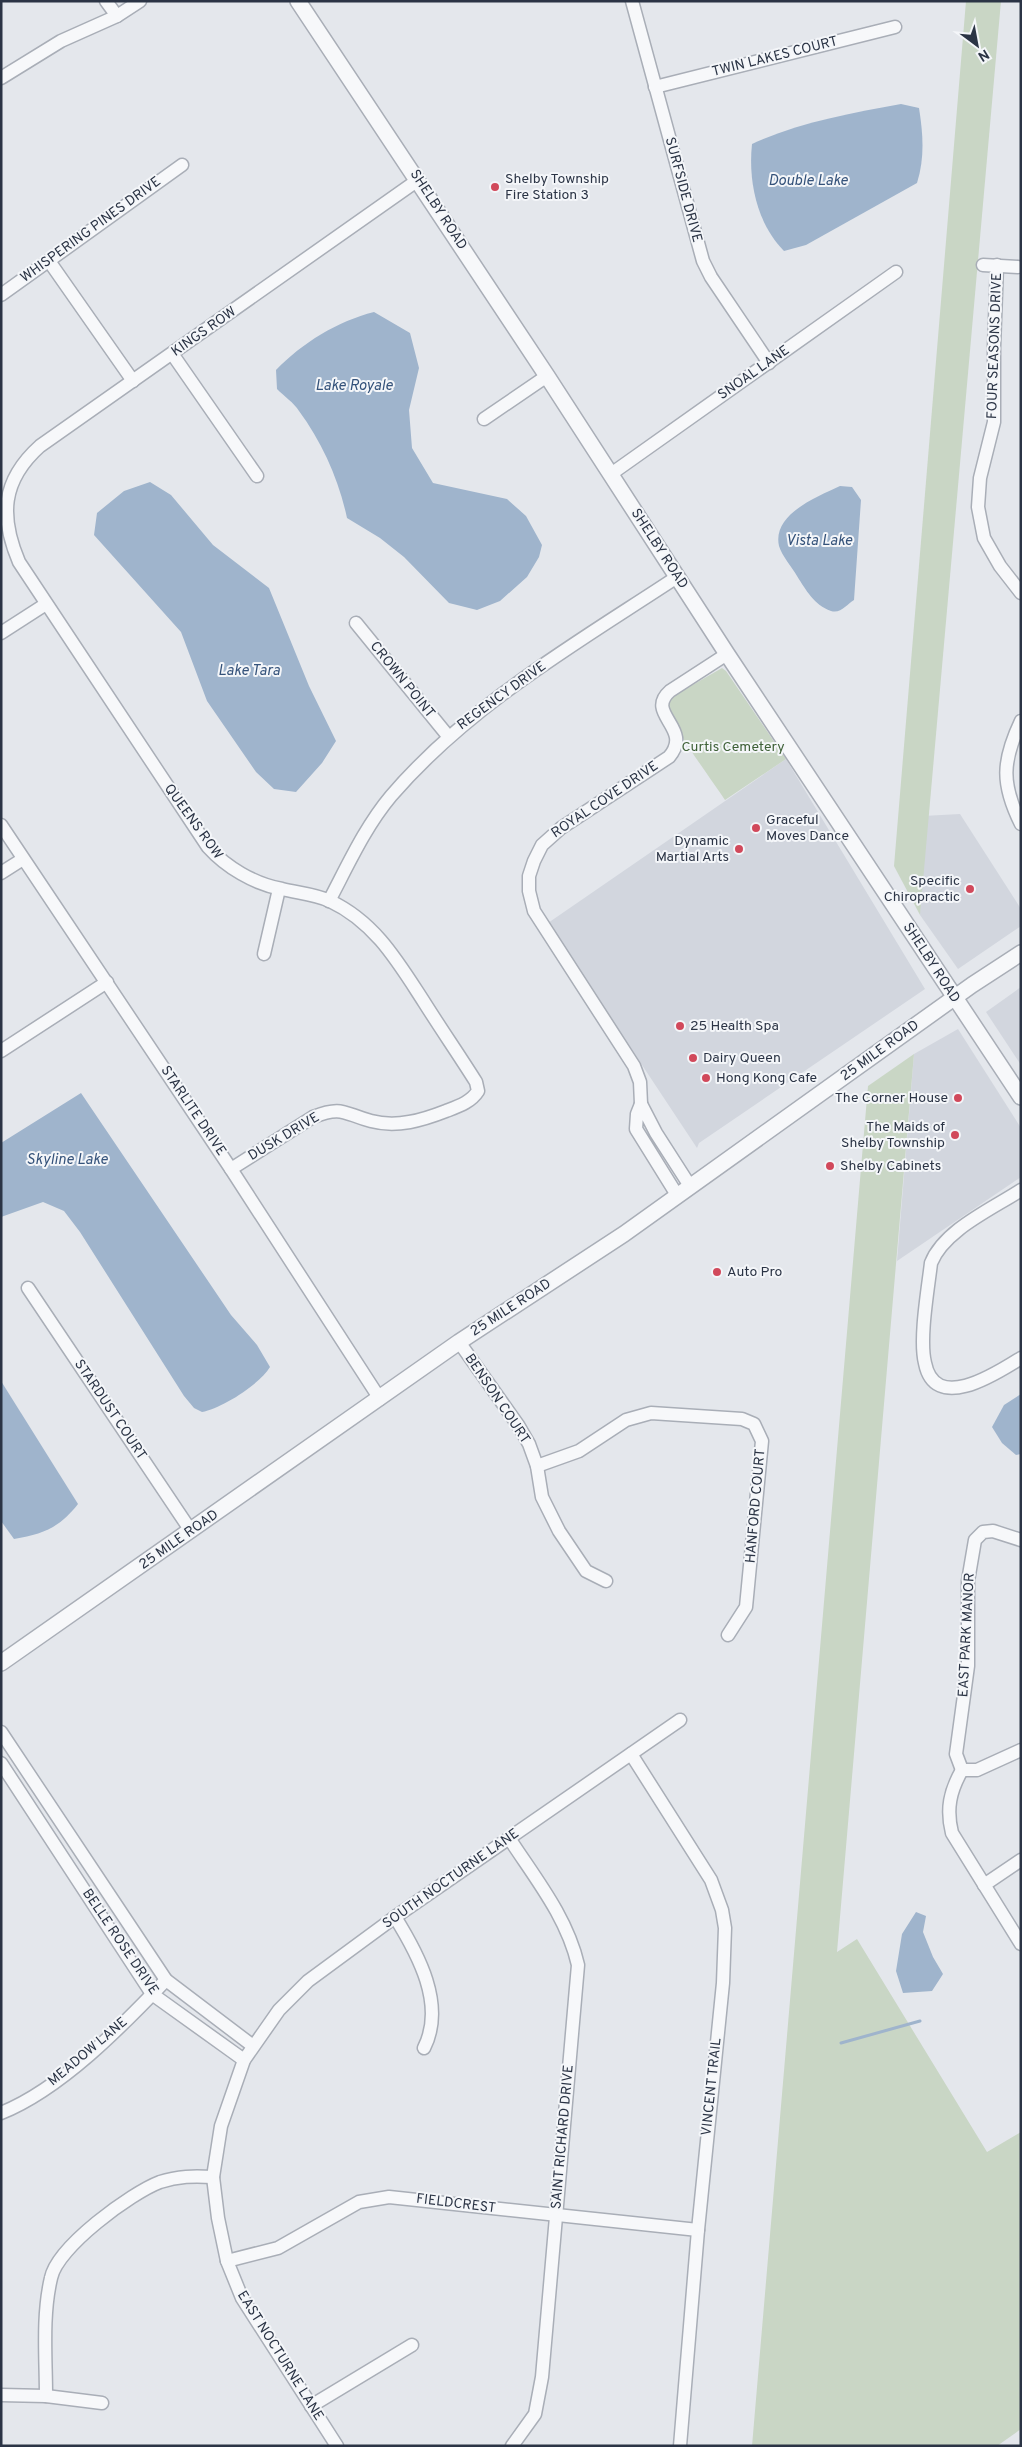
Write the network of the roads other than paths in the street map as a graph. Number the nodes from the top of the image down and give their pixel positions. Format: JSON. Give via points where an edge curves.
{"nodes":[{"id":1,"x":106,"y":1,"type":"edge"},
{"id":2,"x":140,"y":1,"type":"edge"},
{"id":3,"x":632,"y":1,"type":"edge"},
{"id":4,"x":301,"y":2,"type":"edge"},
{"id":5,"x":117,"y":16,"type":"junction"},
{"id":6,"x":895,"y":27,"type":"dead end"},
{"id":7,"x":1,"y":78,"type":"edge"},
{"id":8,"x":655,"y":87,"type":"junction"},
{"id":9,"x":182,"y":165,"type":"dead end"},
{"id":10,"x":418,"y":180,"type":"junction"},
{"id":11,"x":49,"y":261,"type":"junction"},
{"id":12,"x":983,"y":265,"type":"dead end"},
{"id":13,"x":998,"y":265,"type":"junction"},
{"id":14,"x":1018,"y":267,"type":"dead end"},
{"id":15,"x":896,"y":272,"type":"dead end"},
{"id":16,"x":1,"y":295,"type":"edge"},
{"id":17,"x":173,"y":355,"type":"junction"},
{"id":18,"x":768,"y":363,"type":"junction"},
{"id":19,"x":547,"y":376,"type":"junction"},
{"id":20,"x":133,"y":381,"type":"junction"},
{"id":21,"x":484,"y":419,"type":"dead end"},
{"id":22,"x":611,"y":474,"type":"junction"},
{"id":23,"x":257,"y":476,"type":"dead end"},
{"id":24,"x":4,"y":498,"type":"edge"},
{"id":25,"x":677,"y":577,"type":"junction"},
{"id":26,"x":1021,"y":593,"type":"edge"},
{"id":27,"x":46,"y":604,"type":"junction"},
{"id":28,"x":356,"y":623,"type":"dead end"},
{"id":29,"x":1,"y":634,"type":"edge"},
{"id":30,"x":727,"y":654,"type":"junction"},
{"id":31,"x":1021,"y":721,"type":"edge"},
{"id":32,"x":448,"y":736,"type":"junction"},
{"id":33,"x":1021,"y":824,"type":"edge"},
{"id":34,"x":1,"y":825,"type":"edge"},
{"id":35,"x":23,"y":859,"type":"junction"},
{"id":36,"x":1,"y":872,"type":"edge"},
{"id":37,"x":279,"y":889,"type":"junction"},
{"id":38,"x":329,"y":901,"type":"junction"},
{"id":39,"x":1021,"y":953,"type":"edge"},
{"id":40,"x":264,"y":954,"type":"dead end"},
{"id":41,"x":106,"y":982,"type":"junction"},
{"id":42,"x":954,"y":998,"type":"junction"},
{"id":43,"x":1,"y":1051,"type":"edge"},
{"id":44,"x":478,"y":1091,"type":"joint"},
{"id":45,"x":1021,"y":1097,"type":"edge"},
{"id":46,"x":641,"y":1104,"type":"junction"},
{"id":47,"x":231,"y":1169,"type":"junction"},
{"id":48,"x":690,"y":1186,"type":"junction"},
{"id":49,"x":1021,"y":1190,"type":"edge"},
{"id":50,"x":677,"y":1195,"type":"junction"},
{"id":51,"x":28,"y":1288,"type":"dead end"},
{"id":52,"x":459,"y":1342,"type":"junction"},
{"id":53,"x":1021,"y":1358,"type":"edge"},
{"id":54,"x":380,"y":1399,"type":"junction"},
{"id":55,"x":537,"y":1466,"type":"junction"},
{"id":56,"x":191,"y":1532,"type":"junction"},
{"id":57,"x":1021,"y":1540,"type":"edge"},
{"id":58,"x":606,"y":1580,"type":"dead end"},
{"id":59,"x":728,"y":1635,"type":"dead end"},
{"id":60,"x":2,"y":1660,"type":"edge"},
{"id":61,"x":680,"y":1720,"type":"dead end"},
{"id":62,"x":1,"y":1732,"type":"edge"},
{"id":63,"x":1021,"y":1750,"type":"edge"},
{"id":64,"x":631,"y":1754,"type":"junction"},
{"id":65,"x":1,"y":1763,"type":"edge"},
{"id":66,"x":962,"y":1770,"type":"junction"},
{"id":67,"x":69,"y":1837,"type":"junction"},
{"id":68,"x":510,"y":1838,"type":"junction"},
{"id":69,"x":57,"y":1846,"type":"junction"},
{"id":70,"x":1021,"y":1860,"type":"edge"},
{"id":71,"x":984,"y":1885,"type":"junction"},
{"id":72,"x":395,"y":1917,"type":"junction"},
{"id":73,"x":1021,"y":1944,"type":"edge"},
{"id":74,"x":166,"y":1980,"type":"junction"},
{"id":75,"x":152,"y":1994,"type":"junction"},
{"id":76,"x":253,"y":2046,"type":"junction"},
{"id":77,"x":424,"y":2048,"type":"dead end"},
{"id":78,"x":244,"y":2060,"type":"junction"},
{"id":79,"x":1,"y":2113,"type":"edge"},
{"id":80,"x":213,"y":2177,"type":"junction"},
{"id":81,"x":556,"y":2216,"type":"junction"},
{"id":82,"x":698,"y":2230,"type":"junction"},
{"id":83,"x":227,"y":2261,"type":"junction"},
{"id":84,"x":412,"y":2345,"type":"dead end"},
{"id":85,"x":1,"y":2395,"type":"edge"},
{"id":86,"x":46,"y":2396,"type":"junction"},
{"id":87,"x":102,"y":2403,"type":"dead end"},
{"id":88,"x":311,"y":2406,"type":"junction"},
{"id":89,"x":337,"y":2446,"type":"edge"},
{"id":90,"x":512,"y":2446,"type":"edge"},
{"id":91,"x":680,"y":2446,"type":"edge"}],
"edges":[{"from":1,"to":5,"type":"street"},
{"from":2,"to":5,"type":"street"},
{"from":3,"to":8,"type":"street","name":"SURFSIDE DRIVE"},
{"from":4,"to":10,"type":"street","name":"SHELBY ROAD"},
{"from":5,"to":7,"type":"street","via":[[61,41]]},
{"from":6,"to":8,"type":"street","name":"TWIN LAKES COURT"},
{"from":8,"to":18,"type":"street","name":"SURFSIDE DRIVE","via":[[703,261]]},
{"from":9,"to":11,"type":"street","name":"WHISPERING PINES DRIVE"},
{"from":10,"to":17,"type":"street","name":"KINGS ROW"},
{"from":10,"to":19,"type":"street","name":"SHELBY ROAD"},
{"from":11,"to":16,"type":"street","name":"WHISPERING PINES DRIVE"},
{"from":11,"to":20,"type":"street"},
{"from":12,"to":13,"type":"street","name":"FOUR SEASONS DRIVE"},
{"from":13,"to":14,"type":"street","name":"FOUR SEASONS DRIVE"},
{"from":13,"to":26,"type":"street","name":"FOUR SEASONS DRIVE","via":[[994,422],[980,478],[978,507],[984,538]]},
{"from":15,"to":18,"type":"street","name":"SNOAL LANE"},
{"from":17,"to":20,"type":"street","name":"KINGS ROW"},
{"from":17,"to":23,"type":"street"},
{"from":18,"to":22,"type":"street","name":"SNOAL LANE"},
{"from":19,"to":21,"type":"street"},
{"from":19,"to":22,"type":"street","name":"SHELBY ROAD"},
{"from":20,"to":24,"type":"street","name":"KINGS ROW","via":[[32,453]]},
{"from":22,"to":25,"type":"street","name":"SHELBY ROAD"},
{"from":24,"to":27,"type":"street","name":"QUEENS ROW","via":[[10,540],[19,562]]},
{"from":25,"to":30,"type":"street","name":"SHELBY ROAD"},
{"from":25,"to":32,"type":"street","name":"REGENCY DRIVE","via":[[493,699]]},
{"from":27,"to":29,"type":"street"},
{"from":27,"to":37,"type":"street","name":"QUEENS ROW","via":[[208,846],[222,862]]},
{"from":28,"to":32,"type":"street","name":"CROWN POINT"},
{"from":30,"to":42,"type":"street","name":"SHELBY ROAD"},
{"from":30,"to":46,"type":"street","name":"ROYAL COVE DRIVE","via":[[670,690],[663,698],[662,710],[677,736],[675,751],[552,834],[537,853],[530,876],[529,891],[534,911],[634,1066],[640,1082]]},
{"from":31,"to":33,"type":"street","via":[[1010,746],[1005,772],[1006,788]]},
{"from":32,"to":38,"type":"street","name":"REGENCY DRIVE","via":[[372,822]]},
{"from":34,"to":35,"type":"street","name":"STARLITE DRIVE"},
{"from":35,"to":36,"type":"street"},
{"from":35,"to":41,"type":"street","name":"STARLITE DRIVE"},
{"from":37,"to":38,"type":"street","name":"QUEENS ROW"},
{"from":37,"to":40,"type":"street"},
{"from":38,"to":44,"type":"street","name":"QUEENS ROW","via":[[361,920],[389,949],[476,1082]]},
{"from":39,"to":42,"type":"street","name":"25 MILE ROAD"},
{"from":41,"to":43,"type":"street"},
{"from":41,"to":47,"type":"street","name":"STARLITE DRIVE"},
{"from":42,"to":45,"type":"street","name":"SHELBY ROAD"},
{"from":42,"to":48,"type":"street","name":"25 MILE ROAD"},
{"from":44,"to":47,"type":"street","name":"DUSK DRIVE","via":[[465,1103],[410,1122],[384,1123],[348,1112],[324,1112]]},
{"from":46,"to":48,"type":"street","name":"ROYAL COVE DRIVE"},
{"from":46,"to":50,"type":"street","name":"ROYAL COVE DRIVE","via":[[636,1129]]},
{"from":47,"to":54,"type":"street","name":"STARLITE DRIVE"},
{"from":48,"to":50,"type":"street","name":"25 MILE ROAD"},
{"from":49,"to":53,"type":"street","via":[[952,1234],[935,1252],[931,1263],[924,1353],[926,1368],[932,1378],[946,1387],[972,1385]]},
{"from":50,"to":52,"type":"street","name":"25 MILE ROAD","via":[[624,1234]]},
{"from":51,"to":56,"type":"street","name":"STARDUST COURT"},
{"from":52,"to":54,"type":"street","name":"25 MILE ROAD"},
{"from":52,"to":55,"type":"street","name":"BENSON COURT","via":[[518,1425]]},
{"from":54,"to":56,"type":"street","name":"25 MILE ROAD"},
{"from":55,"to":58,"type":"street","name":"BENSON COURT","via":[[542,1497],[559,1531],[586,1571]]},
{"from":55,"to":59,"type":"street","name":"HANFORD COURT","via":[[579,1451],[638,1415],[714,1416],[742,1419],[754,1424],[762,1441],[746,1607]]},
{"from":56,"to":60,"type":"street","name":"25 MILE ROAD"},
{"from":57,"to":66,"type":"street","name":"EAST PARK MANOR","via":[[993,1530],[983,1532],[976,1540],[968,1581],[968,1666],[956,1754]]},
{"from":61,"to":64,"type":"street","name":"SOUTH NOCTURNE LANE"},
{"from":62,"to":67,"type":"street","name":"BELLE ROSE DRIVE"},
{"from":63,"to":66,"type":"street","via":[[977,1770]]},
{"from":64,"to":68,"type":"street","name":"SOUTH NOCTURNE LANE"},
{"from":64,"to":82,"type":"street","name":"VINCENT TRAIL","via":[[711,1880],[725,1928]]},
{"from":65,"to":69,"type":"street","name":"BELLE ROSE DRIVE"},
{"from":66,"to":71,"type":"street","via":[[950,1797],[949,1820],[952,1833]]},
{"from":67,"to":69,"type":"street"},
{"from":67,"to":74,"type":"street","name":"BELLE ROSE DRIVE"},
{"from":68,"to":72,"type":"street","name":"SOUTH NOCTURNE LANE"},
{"from":68,"to":81,"type":"street","name":"SAINT RICHARD DRIVE","via":[[562,1920],[573,1943],[578,1965]]},
{"from":69,"to":75,"type":"street","name":"BELLE ROSE DRIVE"},
{"from":70,"to":71,"type":"street"},
{"from":71,"to":73,"type":"street"},
{"from":72,"to":76,"type":"street","name":"SOUTH NOCTURNE LANE","via":[[295,1992]]},
{"from":72,"to":77,"type":"street","via":[[416,1953],[428,1986],[432,2021]]},
{"from":74,"to":75,"type":"street","name":"MEADOW LANE"},
{"from":74,"to":76,"type":"street","name":"BELLE ROSE DRIVE"},
{"from":75,"to":78,"type":"street","name":"BELLE ROSE DRIVE"},
{"from":75,"to":79,"type":"street","name":"MEADOW LANE","via":[[102,2044],[32,2097]]},
{"from":76,"to":78,"type":"street","name":"SOUTH NOCTURNE LANE"},
{"from":78,"to":80,"type":"street","name":"EAST NOCTURNE LANE","via":[[221,2126]]},
{"from":80,"to":83,"type":"street","name":"EAST NOCTURNE LANE"},
{"from":80,"to":86,"type":"street","via":[[184,2176],[160,2182],[139,2193],[73,2242],[51,2276],[47,2308]]},
{"from":81,"to":82,"type":"street","name":"FIELDCREST"},
{"from":81,"to":83,"type":"street","name":"FIELDCREST","via":[[411,2198],[373,2199],[349,2207],[278,2248]]},
{"from":81,"to":90,"type":"street","name":"SAINT RICHARD DRIVE","via":[[542,2377],[535,2414]]},
{"from":82,"to":91,"type":"street","name":"VINCENT TRAIL"},
{"from":83,"to":88,"type":"street","name":"EAST NOCTURNE LANE","via":[[242,2298]]},
{"from":84,"to":88,"type":"street"},
{"from":85,"to":86,"type":"street"},
{"from":86,"to":87,"type":"street"},
{"from":88,"to":89,"type":"street","name":"EAST NOCTURNE LANE"}]}
